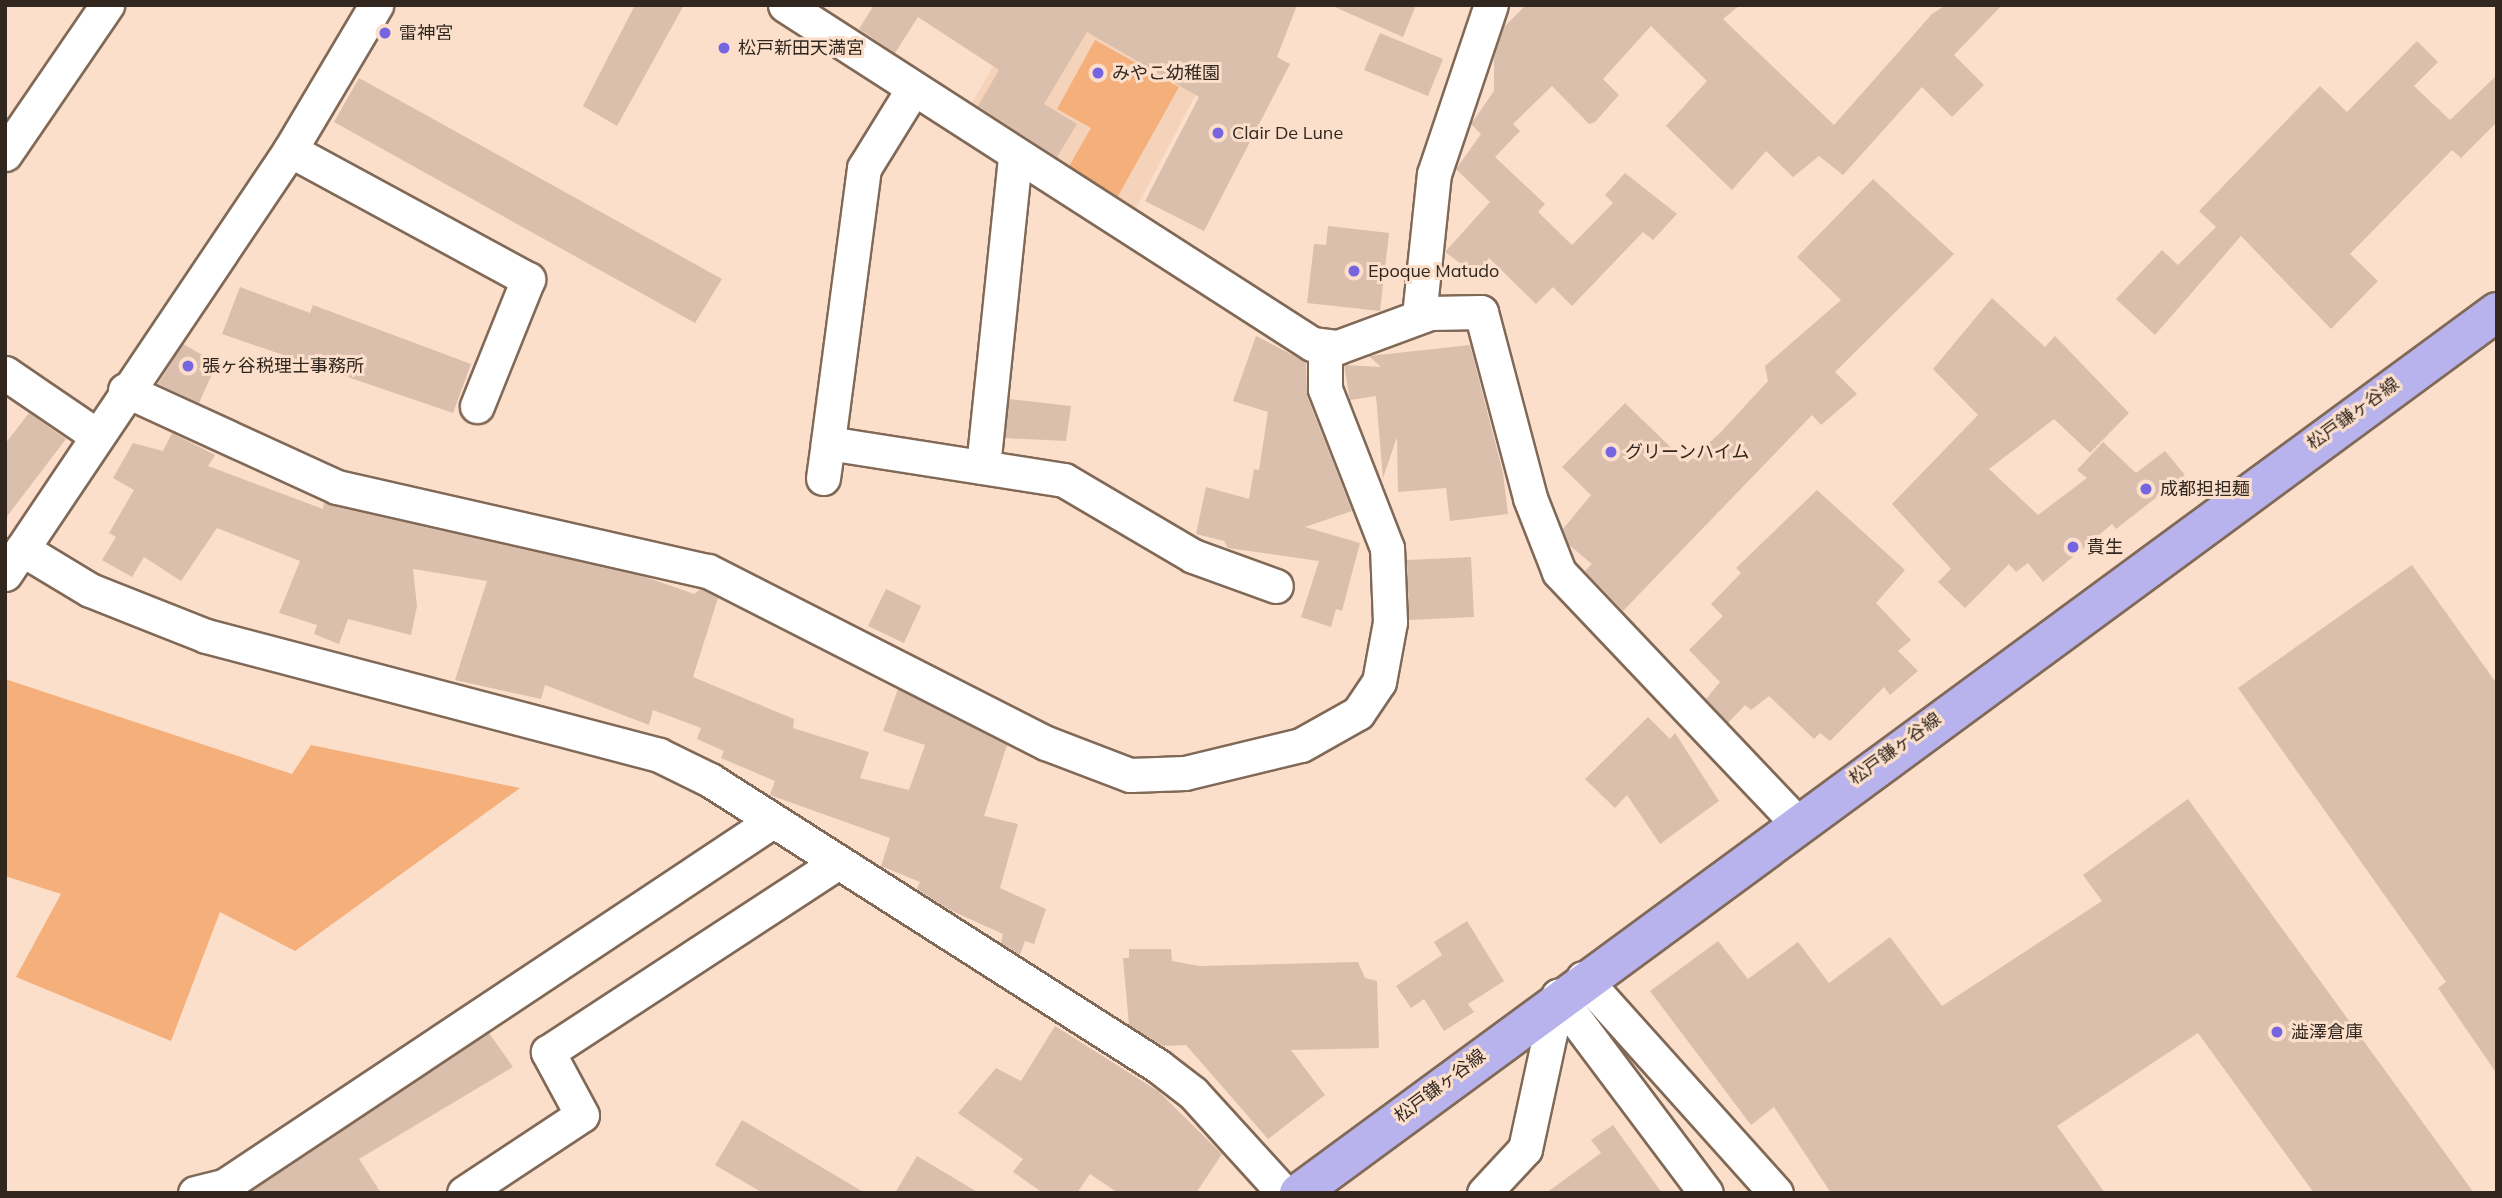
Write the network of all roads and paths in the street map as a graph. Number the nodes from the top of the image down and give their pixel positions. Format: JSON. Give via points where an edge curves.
{"nodes":[{"id":1,"x":107,"y":5,"type":"edge"},
{"id":2,"x":376,"y":5,"type":"edge"},
{"id":3,"x":785,"y":5,"type":"edge"},
{"id":4,"x":1491,"y":5,"type":"edge"},
{"id":5,"x":911,"y":92,"type":"junction"},
{"id":6,"x":290,"y":150,"type":"junction"},
{"id":7,"x":5,"y":154,"type":"edge"},
{"id":8,"x":1015,"y":159,"type":"junction"},
{"id":9,"x":2496,"y":314,"type":"edge"},
{"id":10,"x":1419,"y":316,"type":"junction"},
{"id":11,"x":1325,"y":350,"type":"junction"},
{"id":12,"x":5,"y":373,"type":"edge"},
{"id":13,"x":125,"y":390,"type":"junction"},
{"id":14,"x":477,"y":407,"type":"dead end"},
{"id":15,"x":96,"y":435,"type":"junction"},
{"id":16,"x":828,"y":443,"type":"junction"},
{"id":17,"x":983,"y":467,"type":"junction"},
{"id":18,"x":822,"y":478,"type":"dead end"},
{"id":19,"x":12,"y":559,"type":"edge"},
{"id":20,"x":1276,"y":586,"type":"dead end"},
{"id":21,"x":771,"y":822,"type":"junction"},
{"id":22,"x":1796,"y":822,"type":"junction"},
{"id":23,"x":835,"y":864,"type":"junction"},
{"id":24,"x":1571,"y":987,"type":"junction"},
{"id":25,"x":195,"y":1193,"type":"edge"},
{"id":26,"x":464,"y":1193,"type":"edge"},
{"id":27,"x":1284,"y":1193,"type":"edge"},
{"id":28,"x":1298,"y":1193,"type":"edge"},
{"id":29,"x":1485,"y":1193,"type":"edge"},
{"id":30,"x":1706,"y":1193,"type":"edge"},
{"id":31,"x":1776,"y":1193,"type":"edge"}],
"edges":[{"from":1,"to":7,"type":"street"},
{"from":2,"to":6,"type":"street"},
{"from":3,"to":5,"type":"street"},
{"from":4,"to":10,"type":"street","via":[[1434,174]]},
{"from":5,"to":8,"type":"street"},
{"from":5,"to":16,"type":"street","via":[[863,168]]},
{"from":6,"to":13,"type":"street","via":[[184,312]]},
{"from":6,"to":14,"type":"street","via":[[528,279]]},
{"from":8,"to":11,"type":"street"},
{"from":8,"to":17,"type":"street"},
{"from":9,"to":22,"type":"main road","name":"松戸鎌ヶ谷線"},
{"from":10,"to":11,"type":"street","via":[[1370,339]]},
{"from":10,"to":22,"type":"street","via":[[1481,312],[1530,498],[1559,572]]},
{"from":11,"to":13,"type":"street","via":[[1325,389],[1387,548],[1390,622],[1379,682],[1358,713],[1301,746],[1185,773],[1130,775],[1046,743],[708,571],[337,487]]},
{"from":12,"to":15,"type":"street"},
{"from":13,"to":15,"type":"street"},
{"from":15,"to":19,"type":"street"},
{"from":16,"to":17,"type":"street"},
{"from":16,"to":18,"type":"street"},
{"from":17,"to":20,"type":"street","via":[[1064,480],[1193,556]]},
{"from":19,"to":21,"type":"street","via":[[206,636],[659,755]]},
{"from":21,"to":23,"type":"street"},
{"from":21,"to":25,"type":"street","via":[[224,1186]]},
{"from":22,"to":24,"type":"main road","name":"松戸鎌ヶ谷線"},
{"from":23,"to":26,"type":"street","via":[[548,1052],[582,1115]]},
{"from":23,"to":27,"type":"street","via":[[1158,1066],[1192,1093]]},
{"from":24,"to":28,"type":"main road","name":"松戸鎌ヶ谷線"},
{"from":24,"to":29,"type":"street","via":[[1525,1149]]},
{"from":24,"to":30,"type":"street"},
{"from":24,"to":31,"type":"street"}]}
